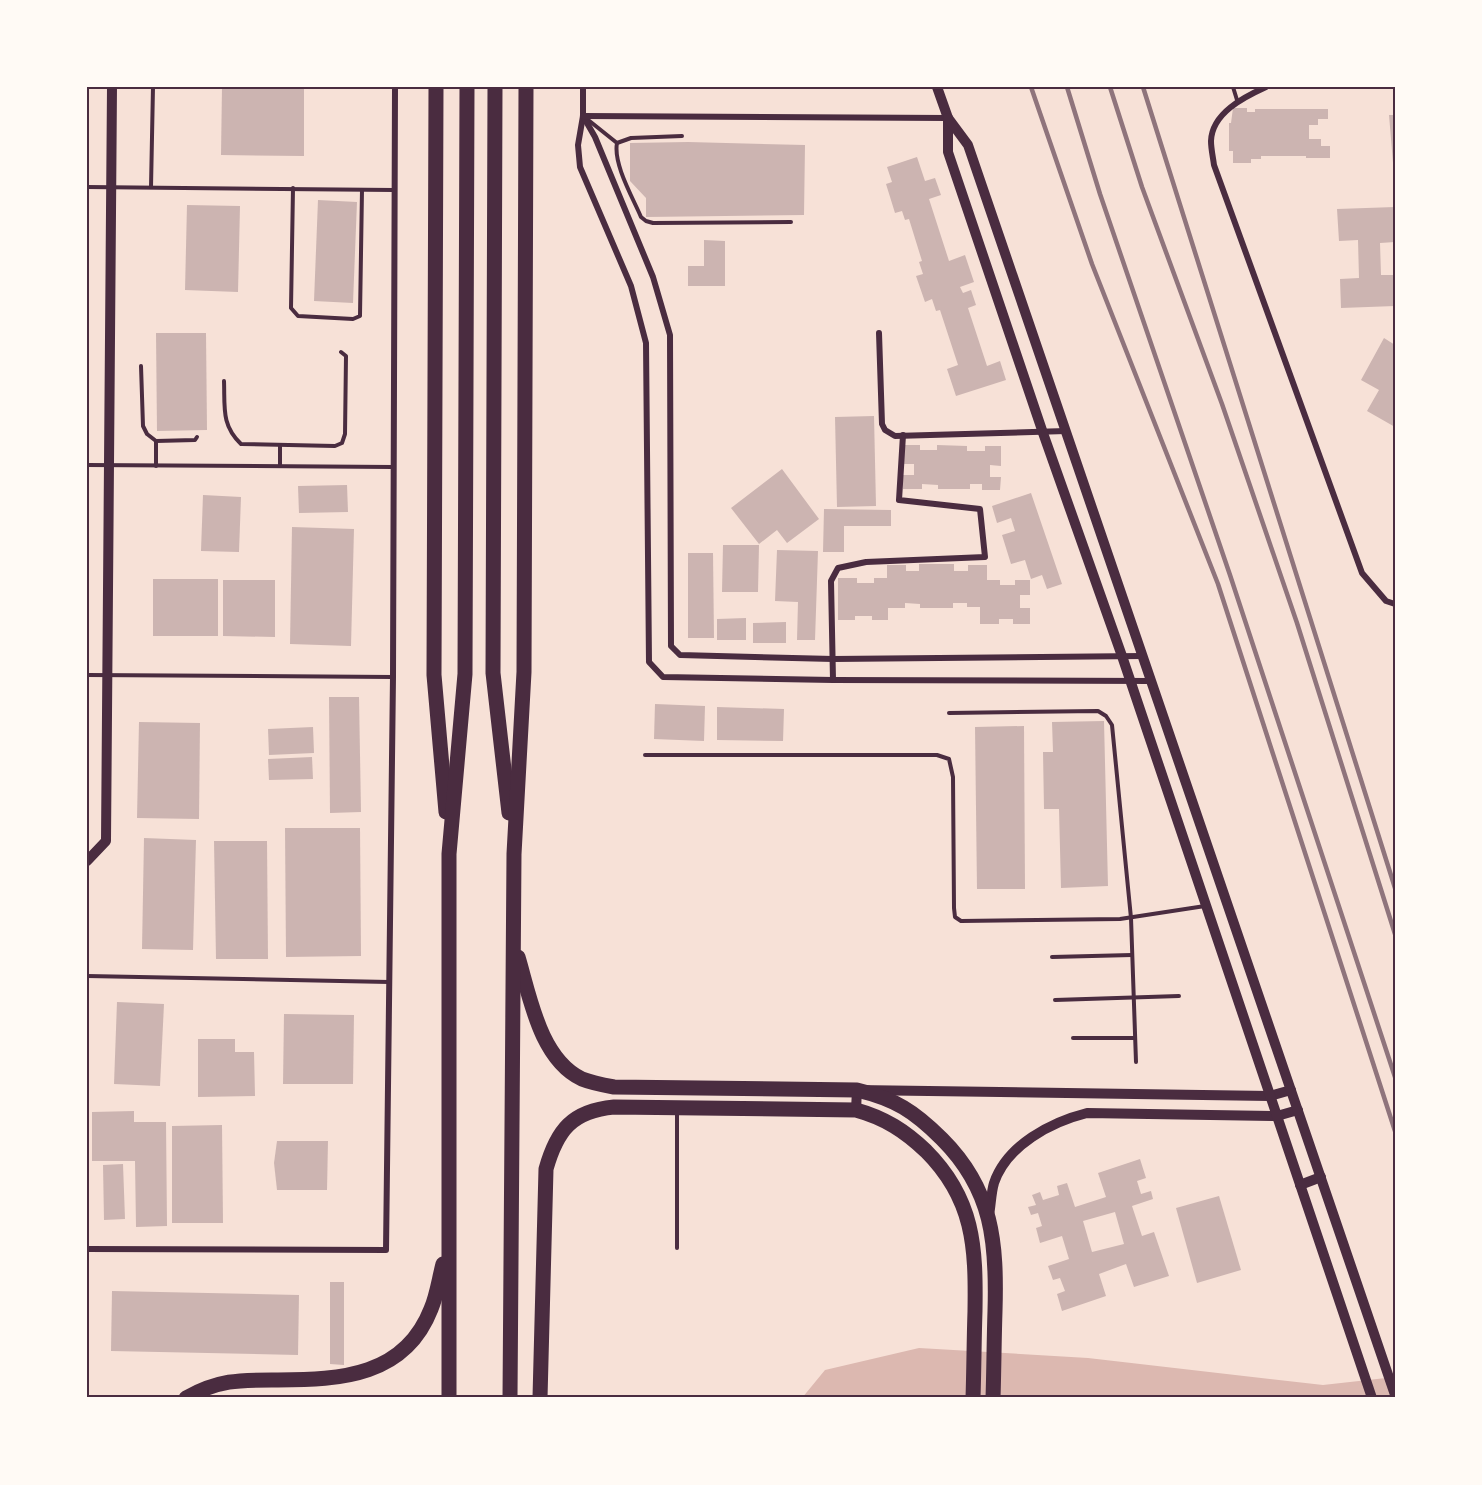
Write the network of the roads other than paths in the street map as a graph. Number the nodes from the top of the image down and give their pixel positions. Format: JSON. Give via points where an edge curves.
{"nodes":[{"id":1,"x":111,"y":87,"type":"edge"},
{"id":2,"x":153,"y":87,"type":"edge"},
{"id":3,"x":395,"y":87,"type":"edge"},
{"id":4,"x":436,"y":87,"type":"edge"},
{"id":5,"x":467,"y":87,"type":"edge"},
{"id":6,"x":495,"y":87,"type":"edge"},
{"id":7,"x":526,"y":87,"type":"edge"},
{"id":8,"x":583,"y":87,"type":"edge"},
{"id":9,"x":937,"y":87,"type":"edge"},
{"id":10,"x":1233,"y":87,"type":"edge"},
{"id":11,"x":1266,"y":87,"type":"edge"},
{"id":12,"x":1237,"y":100,"type":"junction"},
{"id":13,"x":583,"y":116,"type":"junction"},
{"id":14,"x":948,"y":118,"type":"junction"},
{"id":15,"x":682,"y":136,"type":"dead end"},
{"id":16,"x":617,"y":143,"type":"junction"},
{"id":17,"x":87,"y":187,"type":"edge"},
{"id":18,"x":111,"y":187,"type":"junction"},
{"id":19,"x":152,"y":187,"type":"junction"},
{"id":20,"x":293,"y":188,"type":"junction"},
{"id":21,"x":362,"y":190,"type":"junction"},
{"id":22,"x":394,"y":190,"type":"junction"},
{"id":23,"x":791,"y":222,"type":"dead end"},
{"id":24,"x":879,"y":333,"type":"dead end"},
{"id":25,"x":341,"y":352,"type":"dead end"},
{"id":26,"x":141,"y":366,"type":"dead end"},
{"id":27,"x":224,"y":381,"type":"dead end"},
{"id":28,"x":1066,"y":431,"type":"junction"},
{"id":29,"x":1043,"y":433,"type":"junction"},
{"id":30,"x":903,"y":435,"type":"junction"},
{"id":31,"x":197,"y":437,"type":"dead end"},
{"id":32,"x":156,"y":441,"type":"junction"},
{"id":33,"x":280,"y":444,"type":"junction"},
{"id":34,"x":87,"y":465,"type":"edge"},
{"id":35,"x":109,"y":465,"type":"junction"},
{"id":36,"x":156,"y":466,"type":"junction"},
{"id":37,"x":280,"y":466,"type":"junction"},
{"id":38,"x":394,"y":467,"type":"junction"},
{"id":39,"x":1395,"y":604,"type":"edge"},
{"id":40,"x":1122,"y":656,"type":"junction"},
{"id":41,"x":1142,"y":656,"type":"junction"},
{"id":42,"x":833,"y":659,"type":"junction"},
{"id":43,"x":87,"y":675,"type":"edge"},
{"id":44,"x":107,"y":675,"type":"junction"},
{"id":45,"x":393,"y":677,"type":"junction"},
{"id":46,"x":833,"y":680,"type":"junction"},
{"id":47,"x":1130,"y":681,"type":"junction"},
{"id":48,"x":1151,"y":681,"type":"junction"},
{"id":49,"x":949,"y":713,"type":"dead end"},
{"id":50,"x":645,"y":755,"type":"dead end"},
{"id":51,"x":449,"y":854,"type":"junction"},
{"id":52,"x":514,"y":854,"type":"junction"},
{"id":53,"x":87,"y":861,"type":"edge"},
{"id":54,"x":1205,"y":906,"type":"junction"},
{"id":55,"x":1131,"y":918,"type":"junction"},
{"id":56,"x":513,"y":942,"type":"junction"},
{"id":57,"x":1132,"y":955,"type":"junction"},
{"id":58,"x":1052,"y":957,"type":"dead end"},
{"id":59,"x":87,"y":976,"type":"edge"},
{"id":60,"x":390,"y":982,"type":"junction"},
{"id":61,"x":1179,"y":996,"type":"dead end"},
{"id":62,"x":1134,"y":998,"type":"junction"},
{"id":63,"x":1055,"y":1000,"type":"dead end"},
{"id":64,"x":1073,"y":1038,"type":"dead end"},
{"id":65,"x":1135,"y":1038,"type":"junction"},
{"id":66,"x":1136,"y":1062,"type":"dead end"},
{"id":67,"x":856,"y":1090,"type":"junction"},
{"id":68,"x":1292,"y":1090,"type":"junction"},
{"id":69,"x":1270,"y":1096,"type":"junction"},
{"id":70,"x":677,"y":1108,"type":"junction"},
{"id":71,"x":856,"y":1110,"type":"junction"},
{"id":72,"x":1298,"y":1110,"type":"junction"},
{"id":73,"x":1276,"y":1116,"type":"junction"},
{"id":74,"x":1321,"y":1177,"type":"junction"},
{"id":75,"x":1300,"y":1185,"type":"junction"},
{"id":76,"x":989,"y":1216,"type":"junction"},
{"id":77,"x":449,"y":1240,"type":"junction"},
{"id":78,"x":677,"y":1248,"type":"dead end"},
{"id":79,"x":87,"y":1249,"type":"edge"},
{"id":80,"x":976,"y":1271,"type":"junction"},
{"id":81,"x":996,"y":1271,"type":"junction"},
{"id":82,"x":1395,"y":1395,"type":"edge"},
{"id":83,"x":186,"y":1398,"type":"edge"},
{"id":84,"x":448,"y":1398,"type":"edge"},
{"id":85,"x":510,"y":1398,"type":"edge"},
{"id":86,"x":540,"y":1398,"type":"edge"},
{"id":87,"x":973,"y":1398,"type":"edge"},
{"id":88,"x":993,"y":1398,"type":"edge"},
{"id":89,"x":1372,"y":1398,"type":"edge"}],
"edges":[{"from":1,"to":18,"type":"main road"},
{"from":2,"to":19,"type":"lane"},
{"from":3,"to":22,"type":"street"},
{"from":4,"to":51,"type":"highway","via":[[434,675]]},
{"from":5,"to":51,"type":"highway","via":[[465,674]]},
{"from":6,"to":52,"type":"highway","via":[[492,673]]},
{"from":7,"to":52,"type":"highway","via":[[524,672]]},
{"from":8,"to":13,"type":"street"},
{"from":9,"to":14,"type":"main road"},
{"from":10,"to":12,"type":"lane"},
{"from":11,"to":12,"type":"street"},
{"from":12,"to":39,"type":"street","via":[[1219,121],[1211,139],[1214,165],[1362,573],[1386,602]]},
{"from":13,"to":14,"type":"street"},
{"from":13,"to":16,"type":"lane"},
{"from":13,"to":42,"type":"street","via":[[653,277],[670,335],[671,646],[680,655]]},
{"from":13,"to":46,"type":"street","via":[[578,145],[580,167],[631,286],[646,343],[648,662],[663,677]]},
{"from":14,"to":28,"type":"main road","via":[[968,145]]},
{"from":14,"to":29,"type":"main road","via":[[948,152]]},
{"from":15,"to":16,"type":"lane","via":[[631,138]]},
{"from":16,"to":23,"type":"lane","via":[[619,165],[646,221]]},
{"from":17,"to":18,"type":"lane"},
{"from":18,"to":19,"type":"lane"},
{"from":18,"to":35,"type":"main road"},
{"from":19,"to":20,"type":"lane"},
{"from":20,"to":21,"type":"lane"},
{"from":20,"to":21,"type":"lane","via":[[291,308],[298,316],[352,319],[360,316]]},
{"from":21,"to":22,"type":"lane"},
{"from":22,"to":38,"type":"street"},
{"from":24,"to":30,"type":"street","via":[[882,424],[889,433]]},
{"from":25,"to":33,"type":"lane","via":[[346,356],[342,442],[335,446]]},
{"from":26,"to":32,"type":"lane","via":[[142,426]]},
{"from":27,"to":33,"type":"lane","via":[[231,434],[241,444]]},
{"from":28,"to":29,"type":"street"},
{"from":28,"to":41,"type":"main road"},
{"from":29,"to":30,"type":"street"},
{"from":29,"to":40,"type":"main road"},
{"from":30,"to":42,"type":"street","via":[[899,500],[981,509],[985,557],[866,562],[838,568],[831,581]]},
{"from":31,"to":32,"type":"lane","via":[[192,441]]},
{"from":32,"to":36,"type":"lane"},
{"from":33,"to":37,"type":"lane"},
{"from":34,"to":35,"type":"lane"},
{"from":35,"to":36,"type":"lane"},
{"from":35,"to":44,"type":"main road"},
{"from":36,"to":37,"type":"lane"},
{"from":37,"to":38,"type":"lane"},
{"from":38,"to":45,"type":"street"},
{"from":40,"to":41,"type":"street"},
{"from":40,"to":42,"type":"street"},
{"from":40,"to":47,"type":"main road"},
{"from":41,"to":48,"type":"main road"},
{"from":42,"to":46,"type":"street"},
{"from":43,"to":44,"type":"lane"},
{"from":44,"to":45,"type":"lane"},
{"from":44,"to":53,"type":"main road","via":[[106,841]]},
{"from":45,"to":60,"type":"street"},
{"from":46,"to":47,"type":"street"},
{"from":47,"to":48,"type":"street"},
{"from":47,"to":54,"type":"main road"},
{"from":48,"to":68,"type":"main road"},
{"from":49,"to":55,"type":"lane","via":[[1098,711],[1106,716],[1114,736]]},
{"from":50,"to":55,"type":"lane","via":[[937,755],[949,759],[953,777],[955,917],[961,921]]},
{"from":51,"to":77,"type":"highway"},
{"from":52,"to":56,"type":"highway"},
{"from":54,"to":55,"type":"lane"},
{"from":54,"to":69,"type":"main road"},
{"from":55,"to":57,"type":"lane"},
{"from":56,"to":67,"type":"highway","via":[[548,1046],[557,1059],[581,1078],[614,1087]]},
{"from":56,"to":85,"type":"highway"},
{"from":57,"to":58,"type":"lane"},
{"from":57,"to":62,"type":"lane"},
{"from":59,"to":60,"type":"lane"},
{"from":60,"to":79,"type":"street","via":[[386,1250]]},
{"from":61,"to":62,"type":"lane"},
{"from":62,"to":63,"type":"lane"},
{"from":62,"to":65,"type":"lane"},
{"from":64,"to":65,"type":"lane"},
{"from":65,"to":66,"type":"lane"},
{"from":67,"to":69,"type":"main road"},
{"from":67,"to":71,"type":"main road"},
{"from":67,"to":76,"type":"highway","via":[[900,1104],[934,1131],[971,1174]]},
{"from":68,"to":69,"type":"main road"},
{"from":68,"to":72,"type":"main road"},
{"from":69,"to":73,"type":"main road"},
{"from":70,"to":71,"type":"highway"},
{"from":70,"to":78,"type":"lane"},
{"from":70,"to":86,"type":"highway","via":[[599,1108],[575,1118],[557,1137],[544,1187]]},
{"from":71,"to":80,"type":"highway","via":[[889,1121],[907,1134],[936,1161],[954,1185],[970,1221]]},
{"from":72,"to":73,"type":"main road"},
{"from":72,"to":74,"type":"main road"},
{"from":73,"to":75,"type":"main road"},
{"from":73,"to":76,"type":"main road","via":[[1087,1113],[1065,1118],[1025,1142],[1005,1164],[994,1183]]},
{"from":74,"to":75,"type":"main road"},
{"from":74,"to":82,"type":"main road"},
{"from":75,"to":89,"type":"main road"},
{"from":76,"to":81,"type":"highway"},
{"from":77,"to":83,"type":"highway","via":[[431,1309],[418,1334],[386,1364],[339,1377],[233,1381],[205,1387]]},
{"from":77,"to":84,"type":"highway"},
{"from":80,"to":81,"type":"highway"},
{"from":80,"to":87,"type":"highway"},
{"from":81,"to":88,"type":"highway"}]}
